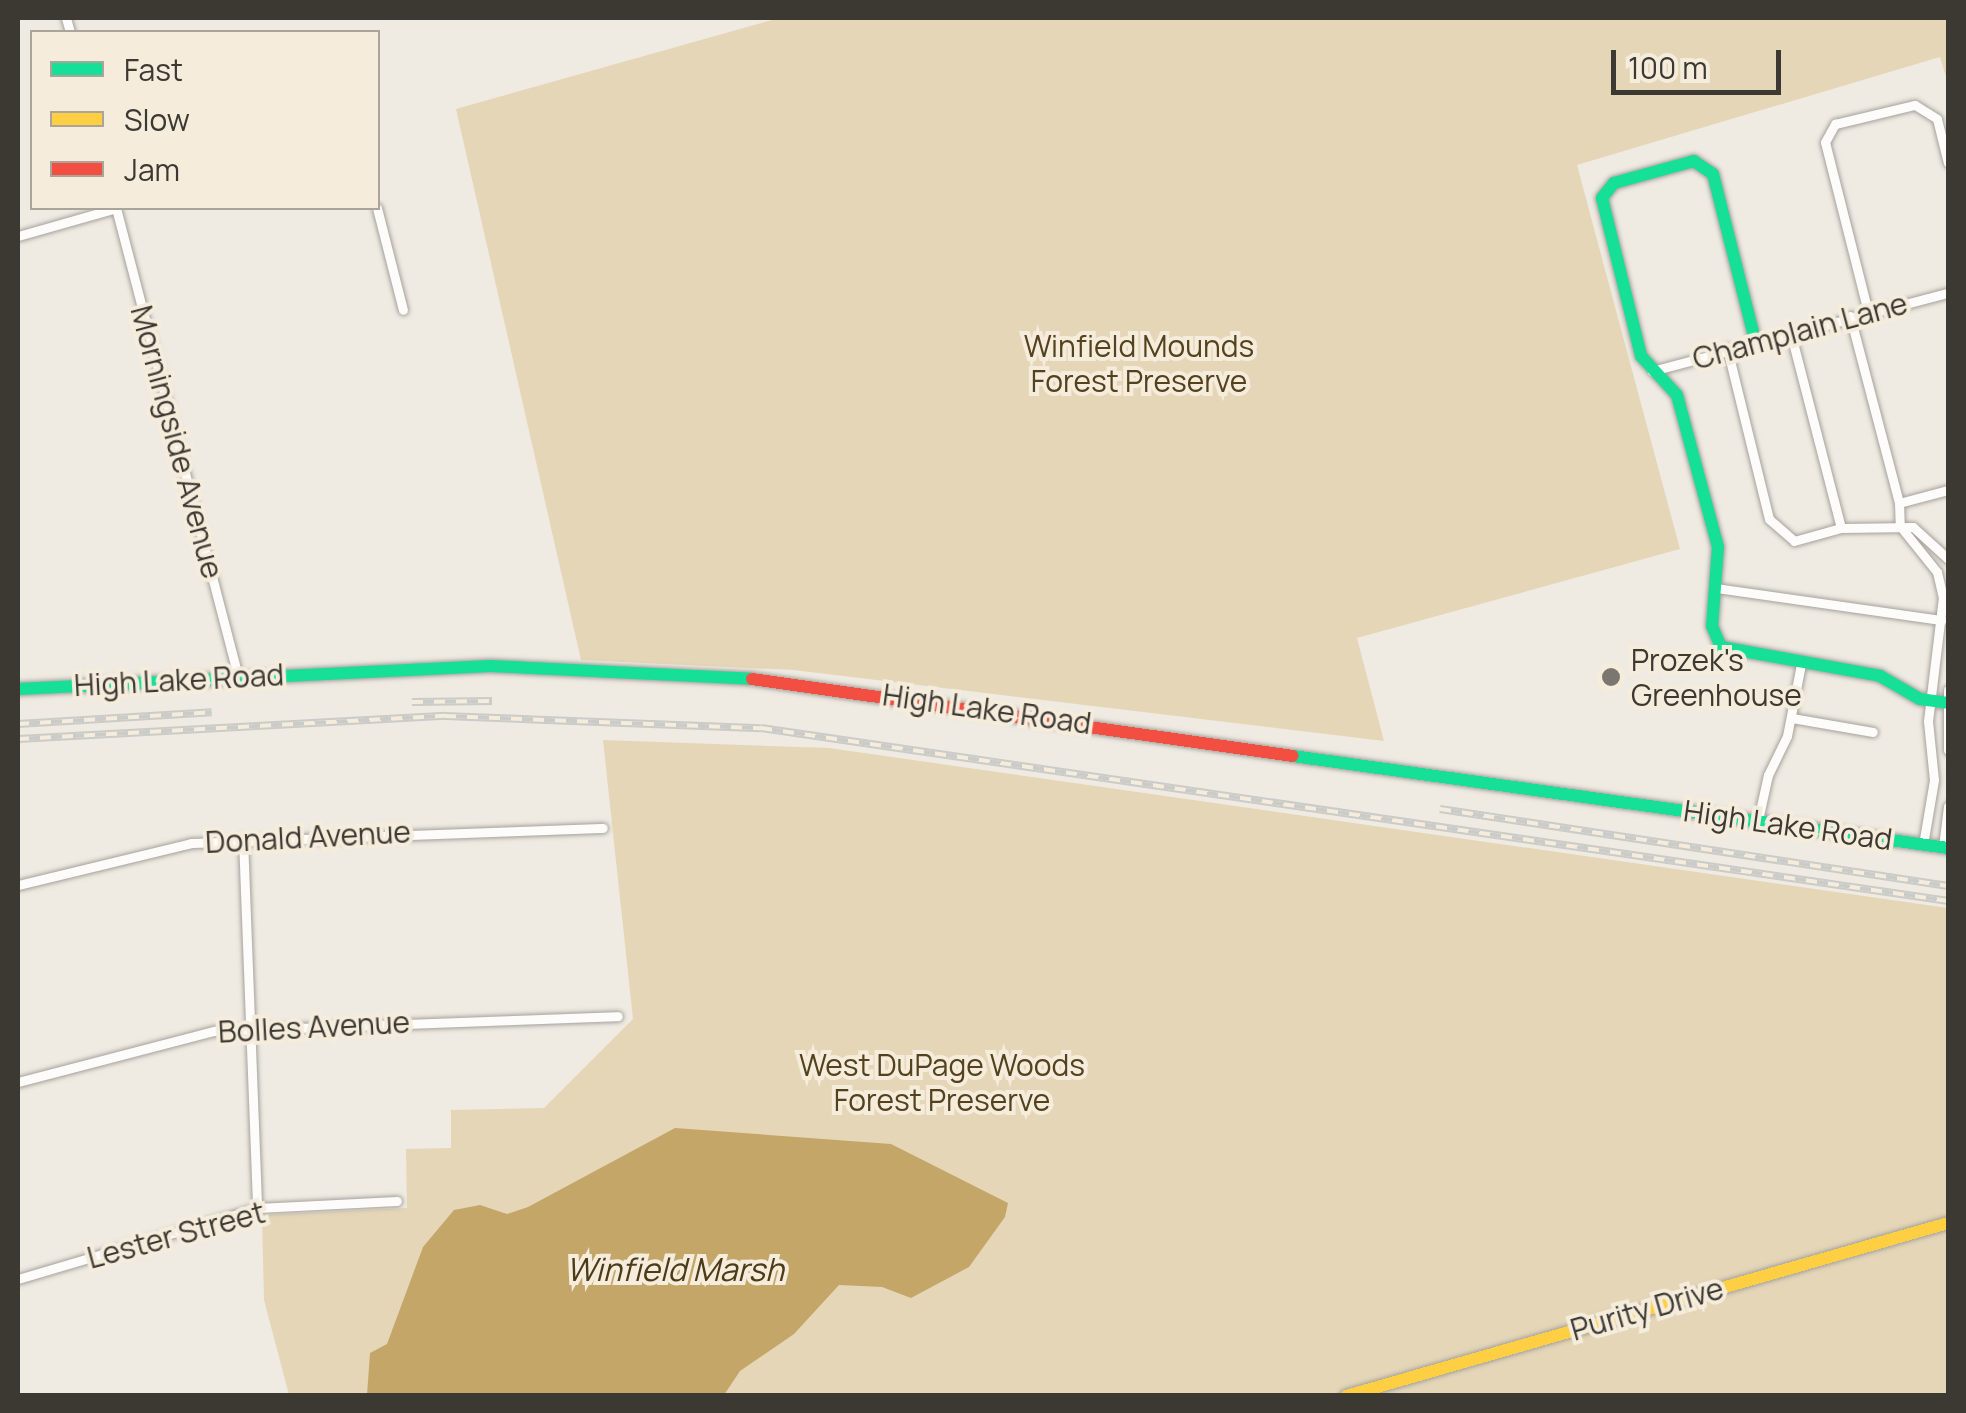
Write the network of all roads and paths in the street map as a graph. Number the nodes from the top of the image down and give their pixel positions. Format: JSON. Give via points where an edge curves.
{"nodes":[{"id":1,"x":1948,"y":164,"type":"edge"},
{"id":2,"x":109,"y":210,"type":"edge"},
{"id":3,"x":117,"y":210,"type":"edge"},
{"id":4,"x":378,"y":210,"type":"edge"},
{"id":5,"x":18,"y":236,"type":"edge"},
{"id":6,"x":1948,"y":293,"type":"edge"},
{"id":7,"x":404,"y":310,"type":"dead end"},
{"id":8,"x":1868,"y":312,"type":"junction"},
{"id":9,"x":1850,"y":316,"type":"junction"},
{"id":10,"x":1790,"y":331,"type":"junction"},
{"id":11,"x":1755,"y":340,"type":"junction"},
{"id":12,"x":1727,"y":348,"type":"junction"},
{"id":13,"x":1652,"y":371,"type":"junction"},
{"id":14,"x":1948,"y":490,"type":"edge"},
{"id":15,"x":1900,"y":503,"type":"junction"},
{"id":16,"x":1900,"y":526,"type":"junction"},
{"id":17,"x":1841,"y":528,"type":"junction"},
{"id":18,"x":1948,"y":559,"type":"edge"},
{"id":19,"x":1944,"y":573,"type":"edge"},
{"id":20,"x":1716,"y":588,"type":"junction"},
{"id":21,"x":1942,"y":620,"type":"junction"},
{"id":22,"x":1802,"y":664,"type":"junction"},
{"id":23,"x":238,"y":676,"type":"junction"},
{"id":24,"x":18,"y":689,"type":"edge"},
{"id":25,"x":1948,"y":698,"type":"edge"},
{"id":26,"x":1931,"y":700,"type":"junction"},
{"id":27,"x":1792,"y":718,"type":"junction"},
{"id":28,"x":1872,"y":732,"type":"dead end"},
{"id":29,"x":1948,"y":750,"type":"edge"},
{"id":30,"x":1948,"y":806,"type":"edge"},
{"id":31,"x":1758,"y":820,"type":"junction"},
{"id":32,"x":604,"y":828,"type":"dead end"},
{"id":33,"x":243,"y":839,"type":"junction"},
{"id":34,"x":1922,"y":845,"type":"junction"},
{"id":35,"x":1946,"y":848,"type":"edge"},
{"id":36,"x":18,"y":885,"type":"edge"},
{"id":37,"x":618,"y":1016,"type":"dead end"},
{"id":38,"x":250,"y":1028,"type":"junction"},
{"id":39,"x":18,"y":1082,"type":"edge"},
{"id":40,"x":397,"y":1201,"type":"dead end"},
{"id":41,"x":257,"y":1208,"type":"junction"},
{"id":42,"x":1948,"y":1223,"type":"edge"},
{"id":43,"x":18,"y":1279,"type":"edge"},
{"id":44,"x":1346,"y":1396,"type":"edge"}],
"edges":[{"from":1,"to":8,"type":"street","via":[[1938,119],[1915,105],[1836,124],[1826,142]]},
{"from":2,"to":5,"type":"street"},
{"from":3,"to":23,"type":"street","name":"Morningside Avenue"},
{"from":4,"to":7,"type":"street"},
{"from":6,"to":8,"type":"street","name":"Champlain Lane"},
{"from":8,"to":9,"type":"street","name":"Champlain Lane"},
{"from":9,"to":10,"type":"street","name":"Champlain Lane"},
{"from":9,"to":15,"type":"street"},
{"from":10,"to":11,"type":"street","name":"Champlain Lane"},
{"from":10,"to":17,"type":"street"},
{"from":11,"to":12,"type":"street","name":"Champlain Lane"},
{"from":11,"to":13,"type":"street","via":[[1713,174],[1694,161],[1614,183],[1602,198],[1642,356]]},
{"from":12,"to":13,"type":"street","name":"Champlain Lane"},
{"from":12,"to":17,"type":"street","via":[[1769,519],[1794,541]]},
{"from":13,"to":20,"type":"street","via":[[1677,395],[1718,547]]},
{"from":14,"to":15,"type":"street"},
{"from":15,"to":16,"type":"street"},
{"from":16,"to":17,"type":"street"},
{"from":16,"to":18,"type":"street","via":[[1914,527]]},
{"from":16,"to":19,"type":"street"},
{"from":19,"to":21,"type":"street"},
{"from":20,"to":21,"type":"street"},
{"from":20,"to":22,"type":"street","via":[[1712,626],[1721,648]]},
{"from":21,"to":26,"type":"street"},
{"from":22,"to":26,"type":"street","via":[[1880,676]]},
{"from":22,"to":27,"type":"street"},
{"from":23,"to":24,"type":"street","name":"High Lake Road"},
{"from":23,"to":31,"type":"street","name":"High Lake Road","via":[[533,666],[735,677]]},
{"from":25,"to":26,"type":"street"},
{"from":25,"to":29,"type":"street"},
{"from":26,"to":34,"type":"street","via":[[1935,768]]},
{"from":27,"to":28,"type":"street"},
{"from":27,"to":31,"type":"street"},
{"from":30,"to":35,"type":"street"},
{"from":31,"to":34,"type":"street","name":"High Lake Road"},
{"from":32,"to":33,"type":"street","name":"Donald Avenue"},
{"from":33,"to":36,"type":"street","name":"Donald Avenue","via":[[149,850]]},
{"from":33,"to":38,"type":"street"},
{"from":34,"to":35,"type":"street","name":"High Lake Road"},
{"from":37,"to":38,"type":"street","name":"Bolles Avenue"},
{"from":38,"to":39,"type":"street","name":"Bolles Avenue","via":[[166,1040]]},
{"from":38,"to":41,"type":"street"},
{"from":40,"to":41,"type":"street","name":"Lester Street"},
{"from":41,"to":43,"type":"street","name":"Lester Street"},
{"from":42,"to":44,"type":"street","name":"Purity Drive"}]}
